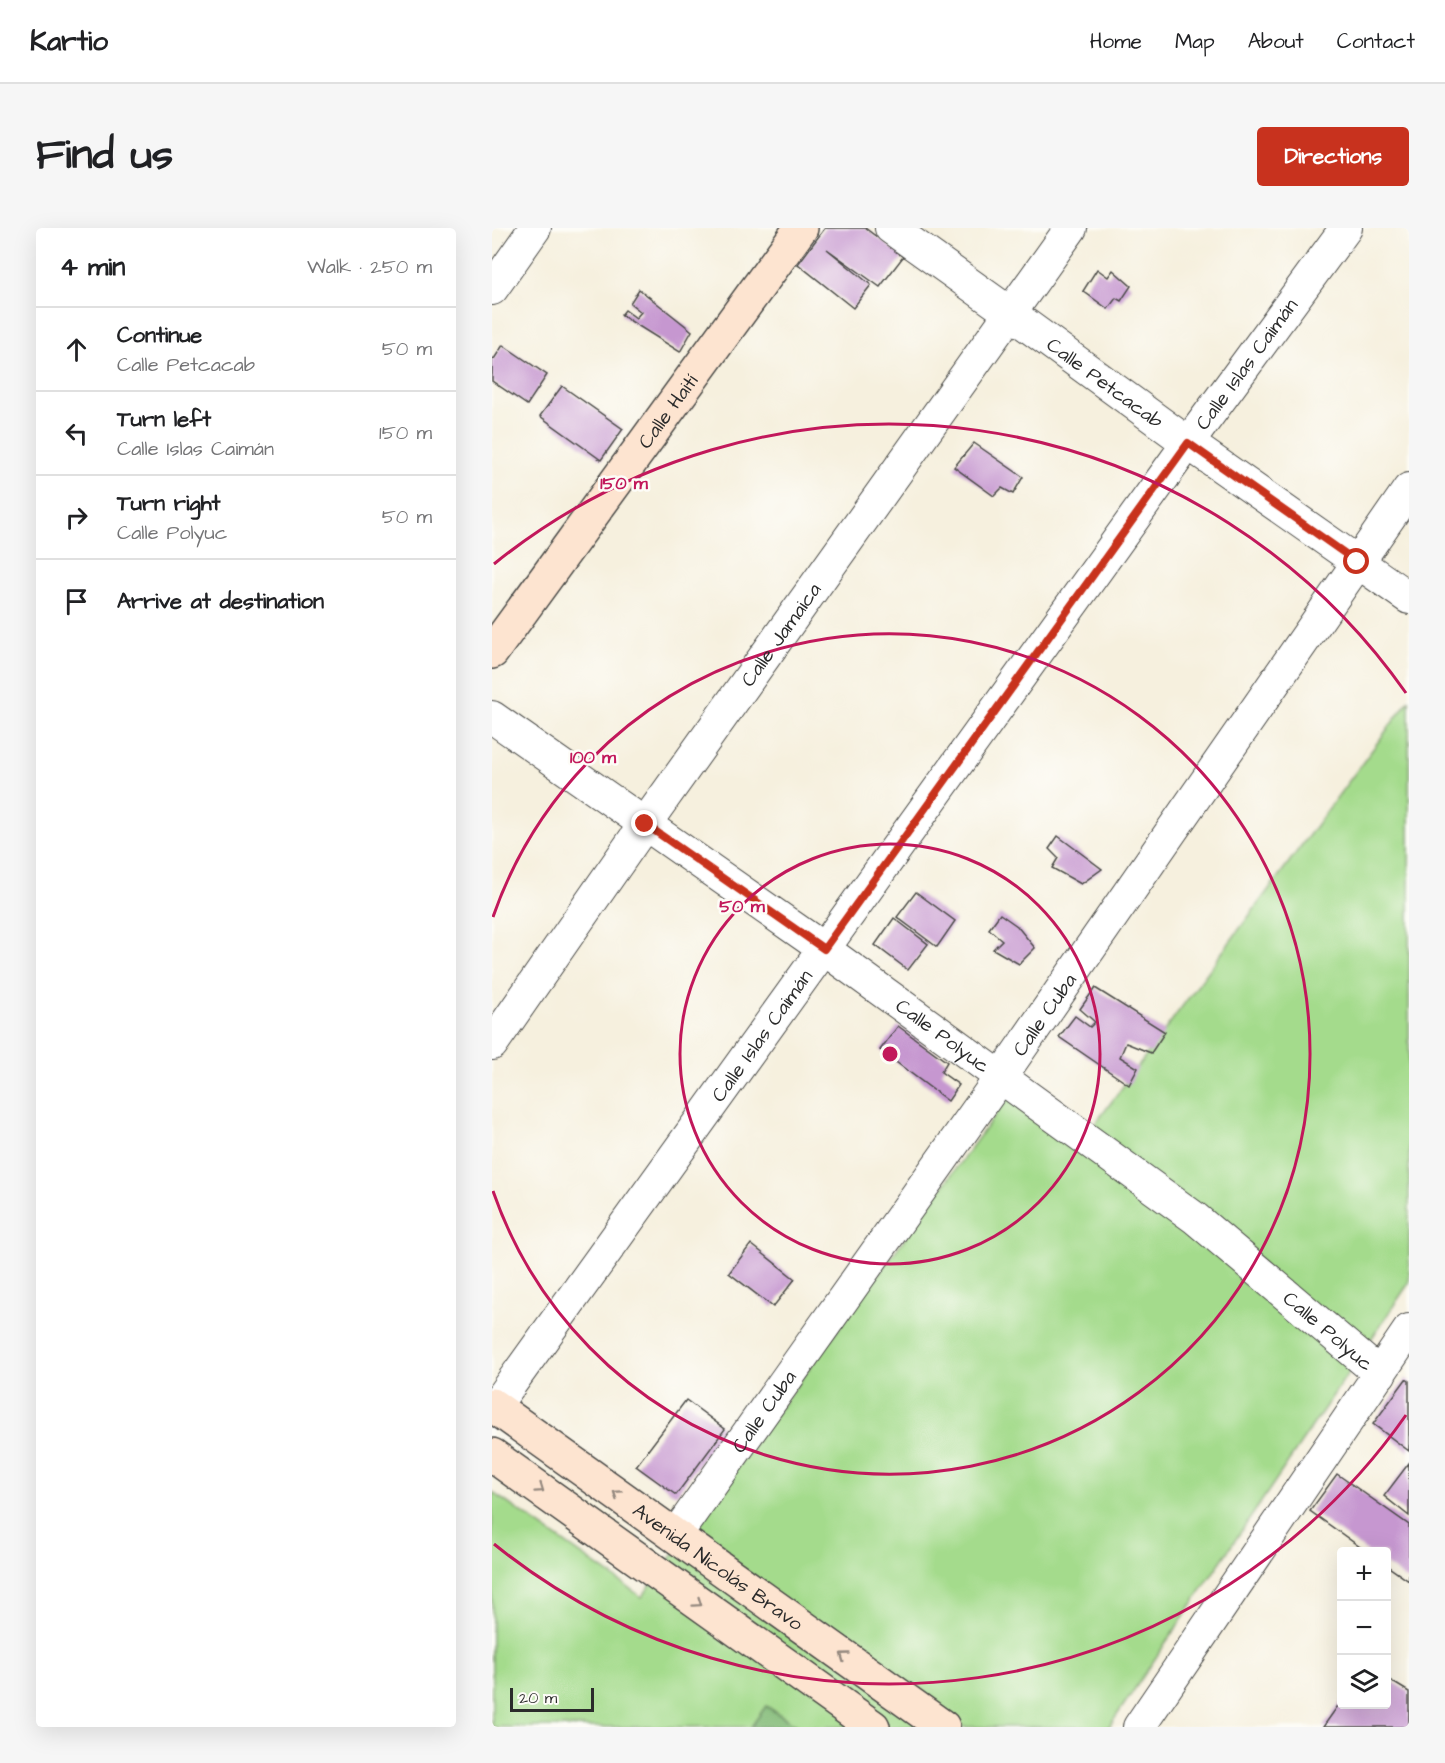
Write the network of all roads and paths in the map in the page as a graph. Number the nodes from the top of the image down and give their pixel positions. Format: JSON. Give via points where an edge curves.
{"nodes":[{"id":1,"x":535,"y":228,"type":"edge"},
{"id":2,"x":801,"y":228,"type":"edge"},
{"id":3,"x":891,"y":228,"type":"edge"},
{"id":4,"x":1071,"y":228,"type":"edge"},
{"id":5,"x":1346,"y":228,"type":"edge"},
{"id":6,"x":492,"y":289,"type":"edge"},
{"id":7,"x":1010,"y":313,"type":"junction"},
{"id":8,"x":1188,"y":443,"type":"junction"},
{"id":9,"x":1409,"y":489,"type":"edge"},
{"id":10,"x":1357,"y":562,"type":"junction"},
{"id":11,"x":1409,"y":598,"type":"edge"},
{"id":12,"x":492,"y":652,"type":"edge"},
{"id":13,"x":492,"y":717,"type":"edge"},
{"id":14,"x":645,"y":824,"type":"junction"},
{"id":15,"x":824,"y":949,"type":"junction"},
{"id":16,"x":492,"y":1044,"type":"edge"},
{"id":17,"x":1000,"y":1078,"type":"junction"},
{"id":18,"x":1398,"y":1355,"type":"edge"},
{"id":19,"x":493,"y":1406,"type":"edge"},
{"id":20,"x":492,"y":1455,"type":"edge"},
{"id":21,"x":675,"y":1536,"type":"junction"},
{"id":22,"x":874,"y":1678,"type":"junction"},
{"id":23,"x":839,"y":1703,"type":"junction"},
{"id":24,"x":873,"y":1727,"type":"edge"},
{"id":25,"x":943,"y":1727,"type":"edge"},
{"id":26,"x":1139,"y":1727,"type":"edge"}],
"edges":[{"from":1,"to":6,"type":"street"},
{"from":2,"to":12,"type":"main road","name":"Calle Haití"},
{"from":3,"to":7,"type":"street","name":"Calle Petcacab"},
{"from":4,"to":7,"type":"street","name":"Calle Jamaica"},
{"from":5,"to":8,"type":"street","name":"Calle Islas Caimán"},
{"from":7,"to":8,"type":"street","name":"Calle Petcacab"},
{"from":7,"to":14,"type":"street","name":"Calle Jamaica"},
{"from":8,"to":10,"type":"street","name":"Calle Petcacab"},
{"from":8,"to":15,"type":"street","name":"Calle Islas Caimán"},
{"from":9,"to":10,"type":"street","name":"Calle Cuba"},
{"from":10,"to":11,"type":"street","name":"Calle Petcacab"},
{"from":10,"to":17,"type":"street","name":"Calle Cuba"},
{"from":13,"to":14,"type":"street","name":"Calle Polyuc"},
{"from":14,"to":15,"type":"street","name":"Calle Polyuc"},
{"from":14,"to":16,"type":"street","name":"Calle Jamaica"},
{"from":15,"to":17,"type":"street","name":"Calle Polyuc"},
{"from":15,"to":19,"type":"street","name":"Calle Islas Caimán"},
{"from":17,"to":18,"type":"street","name":"Calle Polyuc","via":[[1195,1218]]},
{"from":17,"to":21,"type":"street","name":"Calle Cuba"},
{"from":18,"to":26,"type":"street"},
{"from":21,"to":19,"type":"main road","name":"Avenida Nicolás Bravo","one_way":true},
{"from":20,"to":23,"type":"main road","name":"Avenida Nicolás Bravo","one_way":true},
{"from":22,"to":21,"type":"main road","name":"Avenida Nicolás Bravo","one_way":true},
{"from":22,"to":23,"type":"main road"},
{"from":22,"to":25,"type":"main road","name":"Avenida Nicolás Bravo"},
{"from":23,"to":24,"type":"main road","name":"Avenida Nicolás Bravo"}]}
